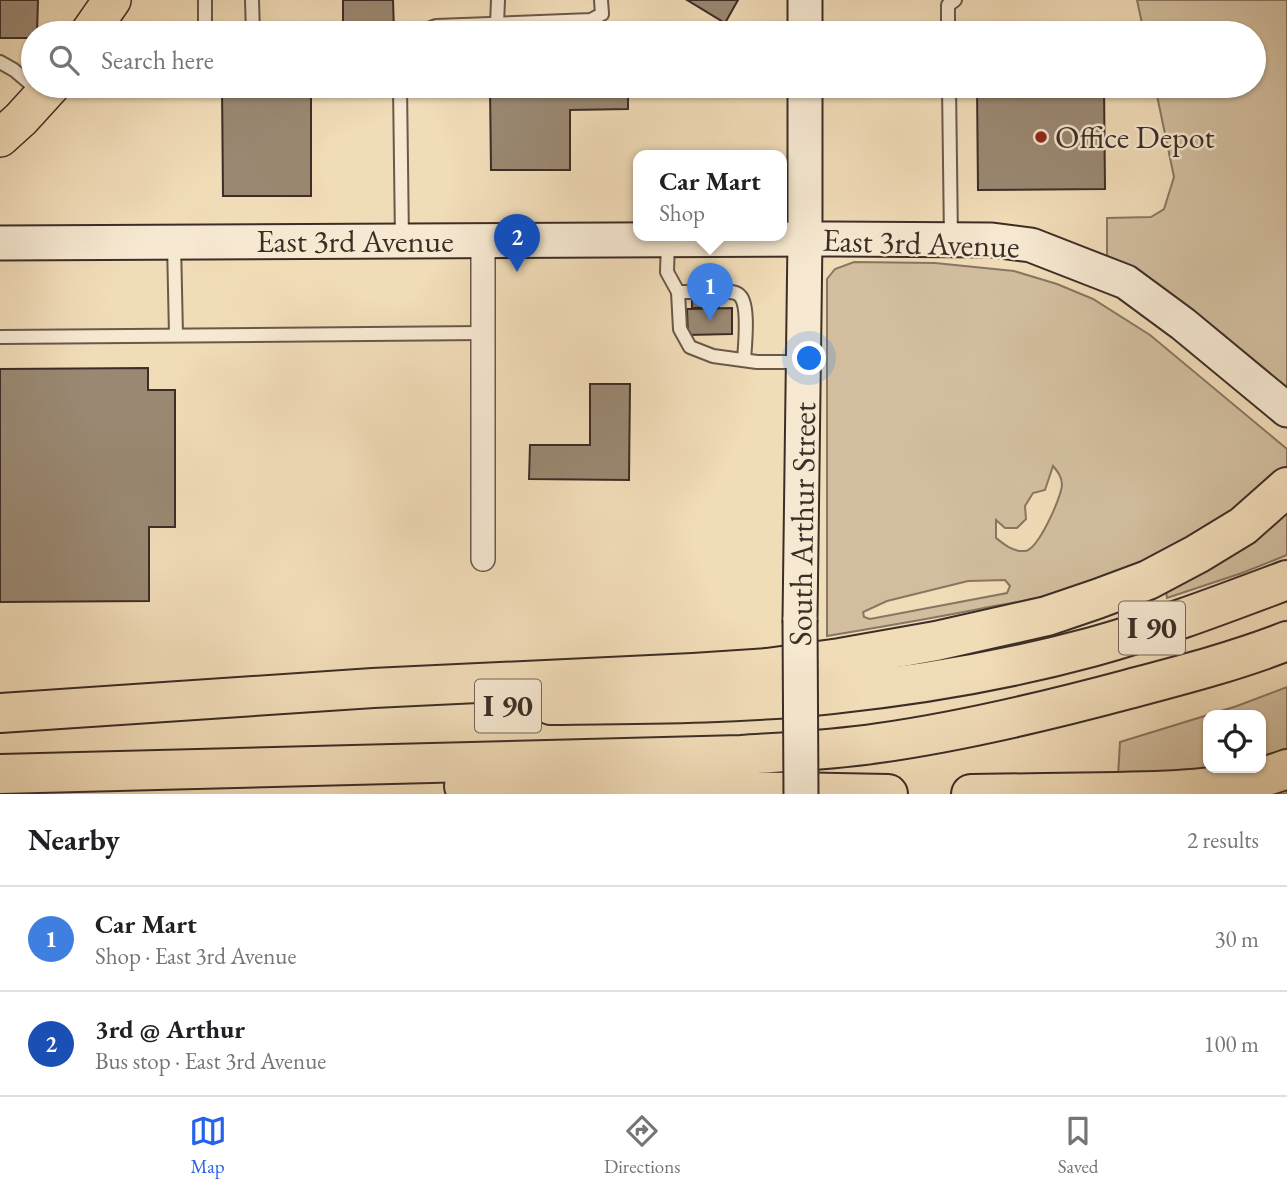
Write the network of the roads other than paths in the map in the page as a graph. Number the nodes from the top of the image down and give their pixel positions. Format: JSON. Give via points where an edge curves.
{"nodes":[{"id":1,"x":112,"y":0,"type":"edge"},
{"id":2,"x":205,"y":0,"type":"edge"},
{"id":3,"x":252,"y":0,"type":"edge"},
{"id":4,"x":498,"y":0,"type":"edge"},
{"id":5,"x":601,"y":0,"type":"edge"},
{"id":6,"x":805,"y":0,"type":"edge"},
{"id":7,"x":956,"y":0,"type":"edge"},
{"id":8,"x":97,"y":21,"type":"edge"},
{"id":9,"x":205,"y":21,"type":"edge"},
{"id":10,"x":253,"y":21,"type":"edge"},
{"id":11,"x":497,"y":21,"type":"edge"},
{"id":12,"x":568,"y":21,"type":"edge"},
{"id":13,"x":805,"y":21,"type":"edge"},
{"id":14,"x":948,"y":21,"type":"edge"},
{"id":15,"x":0,"y":62,"type":"edge"},
{"id":16,"x":21,"y":75,"type":"edge"},
{"id":17,"x":34,"y":98,"type":"edge"},
{"id":18,"x":401,"y":98,"type":"edge"},
{"id":19,"x":805,"y":98,"type":"edge"},
{"id":20,"x":949,"y":98,"type":"edge"},
{"id":21,"x":0,"y":138,"type":"edge"},
{"id":22,"x":787,"y":239,"type":"edge"},
{"id":23,"x":805,"y":239,"type":"junction"},
{"id":24,"x":483,"y":240,"type":"junction"},
{"id":25,"x":633,"y":240,"type":"edge"},
{"id":26,"x":951,"y":240,"type":"junction"},
{"id":27,"x":402,"y":241,"type":"junction"},
{"id":28,"x":668,"y":241,"type":"edge"},
{"id":29,"x":174,"y":242,"type":"junction"},
{"id":30,"x":0,"y":243,"type":"edge"},
{"id":31,"x":678,"y":292,"type":"junction"},
{"id":32,"x":692,"y":292,"type":"dead end"},
{"id":33,"x":719,"y":292,"type":"dead end"},
{"id":34,"x":483,"y":333,"type":"junction"},
{"id":35,"x":176,"y":335,"type":"junction"},
{"id":36,"x":0,"y":337,"type":"edge"},
{"id":37,"x":744,"y":360,"type":"junction"},
{"id":38,"x":804,"y":362,"type":"junction"},
{"id":39,"x":1287,"y":410,"type":"edge"},
{"id":40,"x":1287,"y":487,"type":"edge"},
{"id":41,"x":484,"y":559,"type":"dead end"},
{"id":42,"x":1287,"y":580,"type":"edge"},
{"id":43,"x":1287,"y":641,"type":"edge"},
{"id":44,"x":0,"y":715,"type":"edge"},
{"id":45,"x":1287,"y":769,"type":"edge"},
{"id":46,"x":0,"y":776,"type":"edge"},
{"id":47,"x":1088,"y":793,"type":"edge"},
{"id":48,"x":802,"y":794,"type":"edge"},
{"id":49,"x":888,"y":794,"type":"edge"},
{"id":50,"x":971,"y":794,"type":"edge"}],
"edges":[{"from":1,"to":8,"type":"main road"},
{"from":2,"to":9,"type":"lane"},
{"from":3,"to":10,"type":"lane"},
{"from":4,"to":11,"type":"lane"},
{"from":5,"to":12,"type":"lane","via":[[601,14],[591,20]]},
{"from":6,"to":13,"type":"main road"},
{"from":7,"to":14,"type":"lane","via":[[948,5]]},
{"from":15,"to":16,"type":"lane"},
{"from":17,"to":21,"type":"main road","via":[[21,119]]},
{"from":18,"to":27,"type":"lane"},
{"from":19,"to":23,"type":"main road","name":"South Arthur Street"},
{"from":20,"to":26,"type":"lane"},
{"from":22,"to":23,"type":"main road","name":"East 3rd Avenue"},
{"from":23,"to":26,"type":"main road","name":"East 3rd Avenue"},
{"from":23,"to":38,"type":"main road","name":"South Arthur Street"},
{"from":24,"to":25,"type":"main road","name":"East 3rd Avenue"},
{"from":24,"to":27,"type":"main road","name":"East 3rd Avenue"},
{"from":24,"to":34,"type":"street"},
{"from":26,"to":39,"type":"main road","name":"East 3rd Avenue","via":[[1031,245],[1126,282]]},
{"from":27,"to":29,"type":"main road","name":"East 3rd Avenue"},
{"from":28,"to":31,"type":"lane","via":[[667,272]]},
{"from":29,"to":30,"type":"main road","name":"East 3rd Avenue"},
{"from":29,"to":35,"type":"lane"},
{"from":31,"to":32,"type":"lane"},
{"from":31,"to":37,"type":"lane","via":[[680,329],[690,347]]},
{"from":33,"to":37,"type":"lane","via":[[741,297]]},
{"from":34,"to":35,"type":"lane"},
{"from":34,"to":41,"type":"street"},
{"from":35,"to":36,"type":"lane"},
{"from":37,"to":38,"type":"lane"},
{"from":38,"to":48,"type":"main road","name":"South Arthur Street","bridge":true},
{"from":40,"to":44,"type":"highway","via":[[1243,526],[1148,580],[1047,616],[936,641],[767,668],[373,688]]},
{"from":42,"to":44,"type":"highway","number":"I 90","via":[[1105,643],[1014,666],[832,694],[752,701]]},
{"from":43,"to":46,"type":"highway","number":"I 90","via":[[1023,717],[821,750]]},
{"from":45,"to":47,"type":"highway","via":[[1230,785]]},
{"from":46,"to":49,"type":"highway"},
{"from":47,"to":50,"type":"highway"}]}
